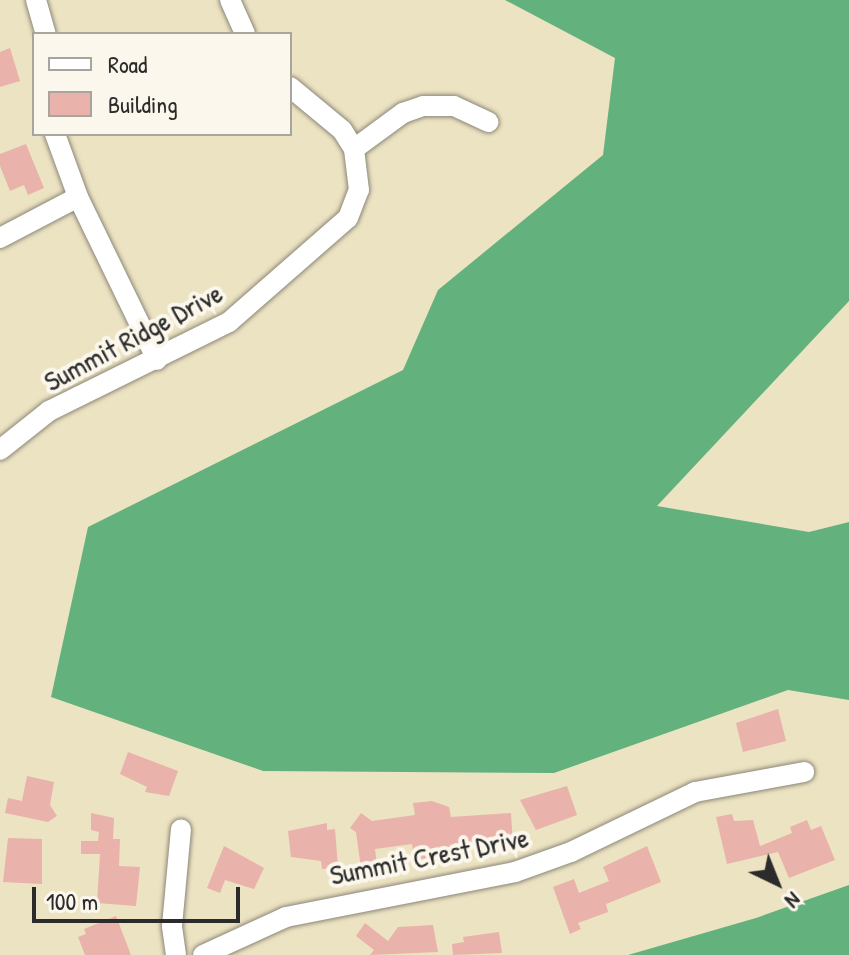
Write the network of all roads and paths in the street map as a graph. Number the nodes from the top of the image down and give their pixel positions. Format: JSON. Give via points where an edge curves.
{"nodes":[{"id":1,"x":36,"y":0,"type":"edge"},
{"id":2,"x":230,"y":0,"type":"edge"},
{"id":3,"x":45,"y":32,"type":"edge"},
{"id":4,"x":244,"y":32,"type":"edge"},
{"id":5,"x":292,"y":89,"type":"edge"},
{"id":6,"x":488,"y":122,"type":"dead end"},
{"id":7,"x":56,"y":136,"type":"edge"},
{"id":8,"x":354,"y":149,"type":"junction"},
{"id":9,"x":78,"y":197,"type":"junction"},
{"id":10,"x":0,"y":238,"type":"edge"},
{"id":11,"x":157,"y":360,"type":"junction"},
{"id":12,"x":0,"y":450,"type":"edge"},
{"id":13,"x":804,"y":772,"type":"dead end"},
{"id":14,"x":181,"y":829,"type":"dead end"},
{"id":15,"x":176,"y":955,"type":"edge"},
{"id":16,"x":203,"y":955,"type":"edge"}],
"edges":[{"from":1,"to":3,"type":"street"},
{"from":2,"to":4,"type":"street"},
{"from":5,"to":8,"type":"street","via":[[342,130]]},
{"from":6,"to":8,"type":"street","via":[[454,106],[423,106],[403,113]]},
{"from":7,"to":9,"type":"street"},
{"from":8,"to":11,"type":"street","name":"Summit Ridge Drive","via":[[359,190],[348,218],[229,322]]},
{"from":9,"to":10,"type":"street"},
{"from":9,"to":11,"type":"street"},
{"from":11,"to":12,"type":"street","name":"Summit Ridge Drive","via":[[49,411]]},
{"from":13,"to":16,"type":"street","name":"Summit Crest Drive","via":[[695,792],[571,852],[515,872],[323,906],[253,930]]},
{"from":14,"to":15,"type":"street","via":[[172,926]]}]}
